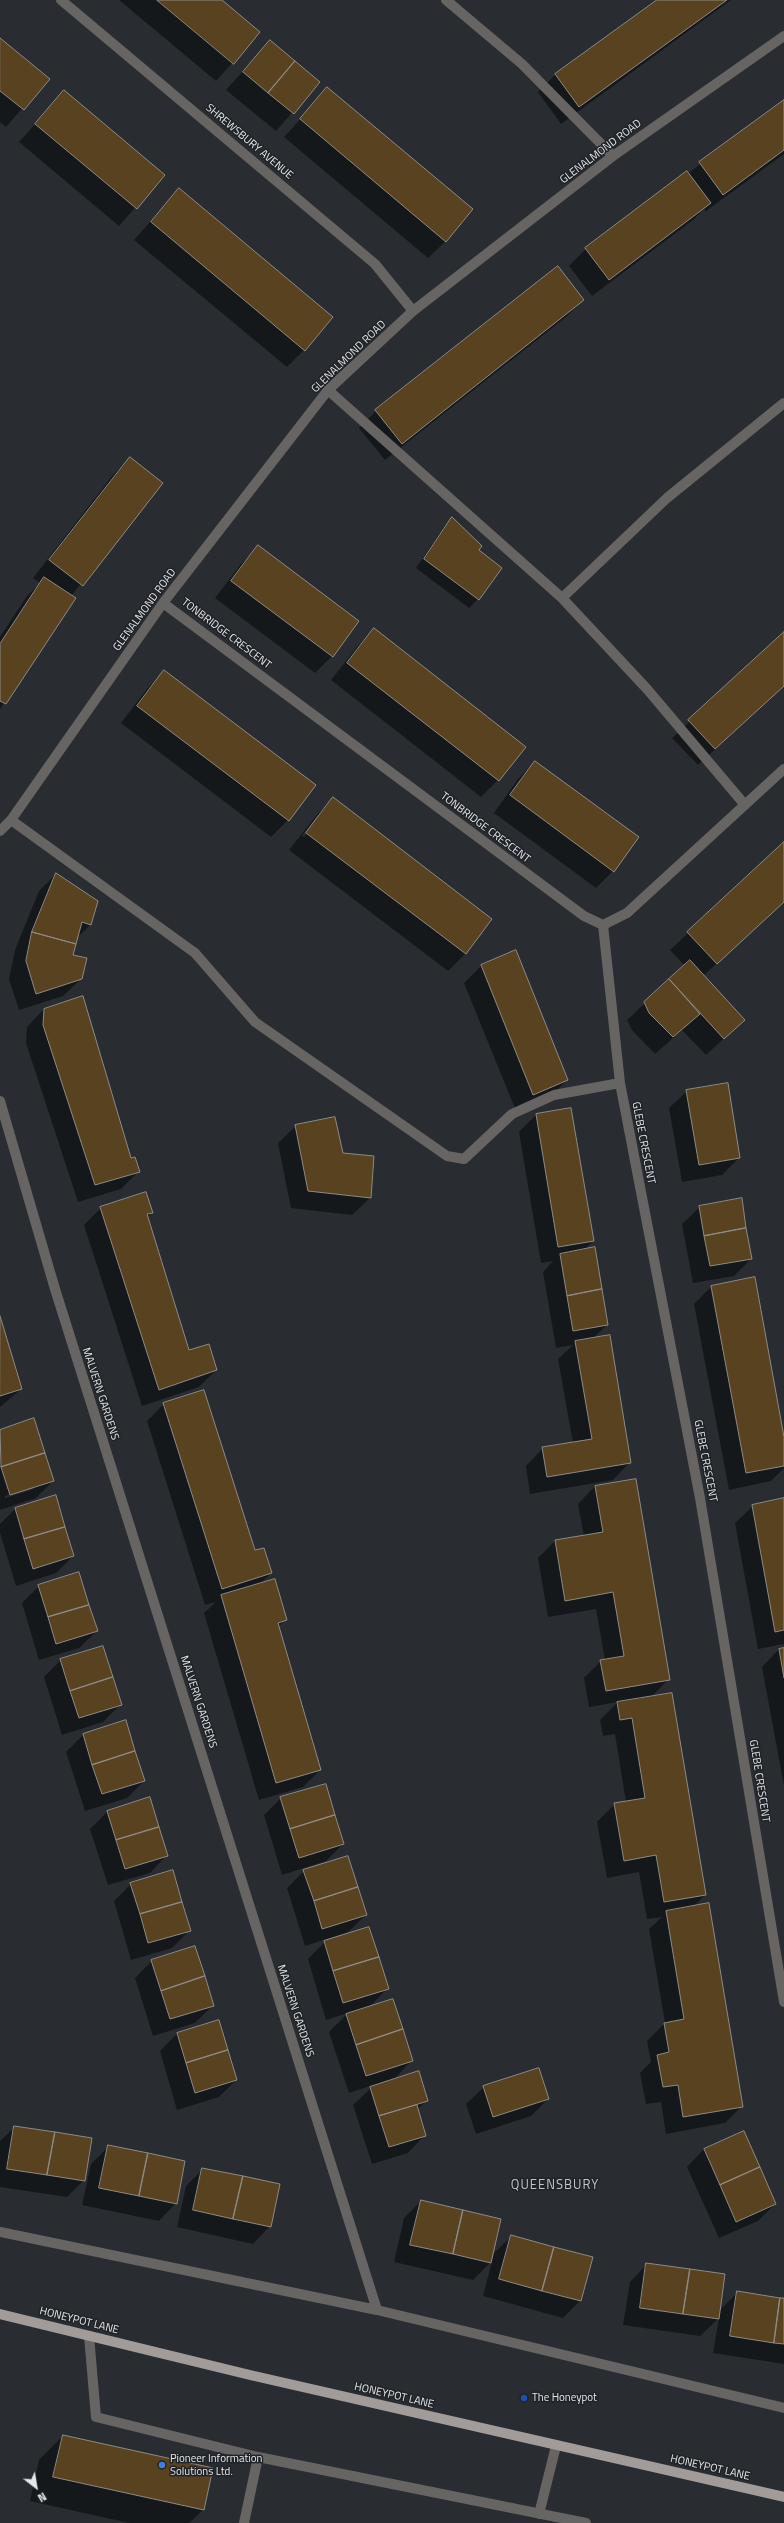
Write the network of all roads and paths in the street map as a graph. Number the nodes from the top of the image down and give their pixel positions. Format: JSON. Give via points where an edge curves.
{"nodes":[{"id":1,"x":61,"y":0,"type":"edge"},
{"id":2,"x":446,"y":0,"type":"edge"},
{"id":3,"x":784,"y":36,"type":"edge"},
{"id":4,"x":613,"y":156,"type":"junction"},
{"id":5,"x":413,"y":311,"type":"junction"},
{"id":6,"x":328,"y":390,"type":"junction"},
{"id":7,"x":784,"y":403,"type":"edge"},
{"id":8,"x":562,"y":598,"type":"junction"},
{"id":9,"x":163,"y":603,"type":"junction"},
{"id":10,"x":784,"y":769,"type":"edge"},
{"id":11,"x":745,"y":805,"type":"junction"},
{"id":12,"x":11,"y":820,"type":"junction"},
{"id":13,"x":0,"y":831,"type":"edge"},
{"id":14,"x":603,"y":925,"type":"junction"},
{"id":15,"x":620,"y":1083,"type":"junction"},
{"id":16,"x":0,"y":1101,"type":"edge"},
{"id":17,"x":784,"y":2002,"type":"edge"},
{"id":18,"x":0,"y":2232,"type":"edge"},
{"id":19,"x":377,"y":2310,"type":"junction"},
{"id":20,"x":0,"y":2314,"type":"edge"},
{"id":21,"x":89,"y":2336,"type":"junction"},
{"id":22,"x":784,"y":2408,"type":"edge"},
{"id":23,"x":556,"y":2446,"type":"junction"},
{"id":24,"x":258,"y":2457,"type":"junction"},
{"id":25,"x":784,"y":2497,"type":"edge"},
{"id":26,"x":539,"y":2514,"type":"junction"},
{"id":27,"x":244,"y":2523,"type":"edge"},
{"id":28,"x":586,"y":2523,"type":"edge"}],
"edges":[{"from":1,"to":5,"type":"street","name":"SHREWSBURY AVENUE","via":[[374,264]]},
{"from":2,"to":4,"type":"street","via":[[522,64]]},
{"from":3,"to":4,"type":"street","name":"GLENALMOND ROAD"},
{"from":4,"to":5,"type":"street","name":"GLENALMOND ROAD"},
{"from":5,"to":6,"type":"street","name":"GLENALMOND ROAD"},
{"from":6,"to":8,"type":"street"},
{"from":6,"to":9,"type":"street","name":"GLENALMOND ROAD"},
{"from":7,"to":8,"type":"street","via":[[667,498]]},
{"from":8,"to":11,"type":"street","via":[[647,689]]},
{"from":9,"to":12,"type":"street","name":"GLENALMOND ROAD"},
{"from":9,"to":14,"type":"street","name":"TONBRIDGE CRESCENT","via":[[584,916]]},
{"from":10,"to":11,"type":"street"},
{"from":11,"to":14,"type":"street","via":[[627,913]]},
{"from":12,"to":13,"type":"street","name":"GLENALMOND ROAD"},
{"from":12,"to":15,"type":"street","via":[[194,953],[255,1022],[446,1156],[464,1159],[512,1114],[554,1096]]},
{"from":14,"to":15,"type":"street","name":"GLEBE CRESCENT"},
{"from":15,"to":17,"type":"street","name":"GLEBE CRESCENT","via":[[700,1498]]},
{"from":16,"to":19,"type":"street","name":"MALVERN GARDENS","via":[[55,1289]]},
{"from":18,"to":19,"type":"street"},
{"from":19,"to":22,"type":"street"},
{"from":20,"to":21,"type":"main road","name":"HONEYPOT LANE"},
{"from":21,"to":23,"type":"main road","name":"HONEYPOT LANE"},
{"from":21,"to":24,"type":"street","via":[[96,2417]]},
{"from":23,"to":25,"type":"main road","name":"HONEYPOT LANE"},
{"from":23,"to":26,"type":"street"},
{"from":24,"to":26,"type":"street"},
{"from":24,"to":27,"type":"street"},
{"from":26,"to":28,"type":"street"}]}
